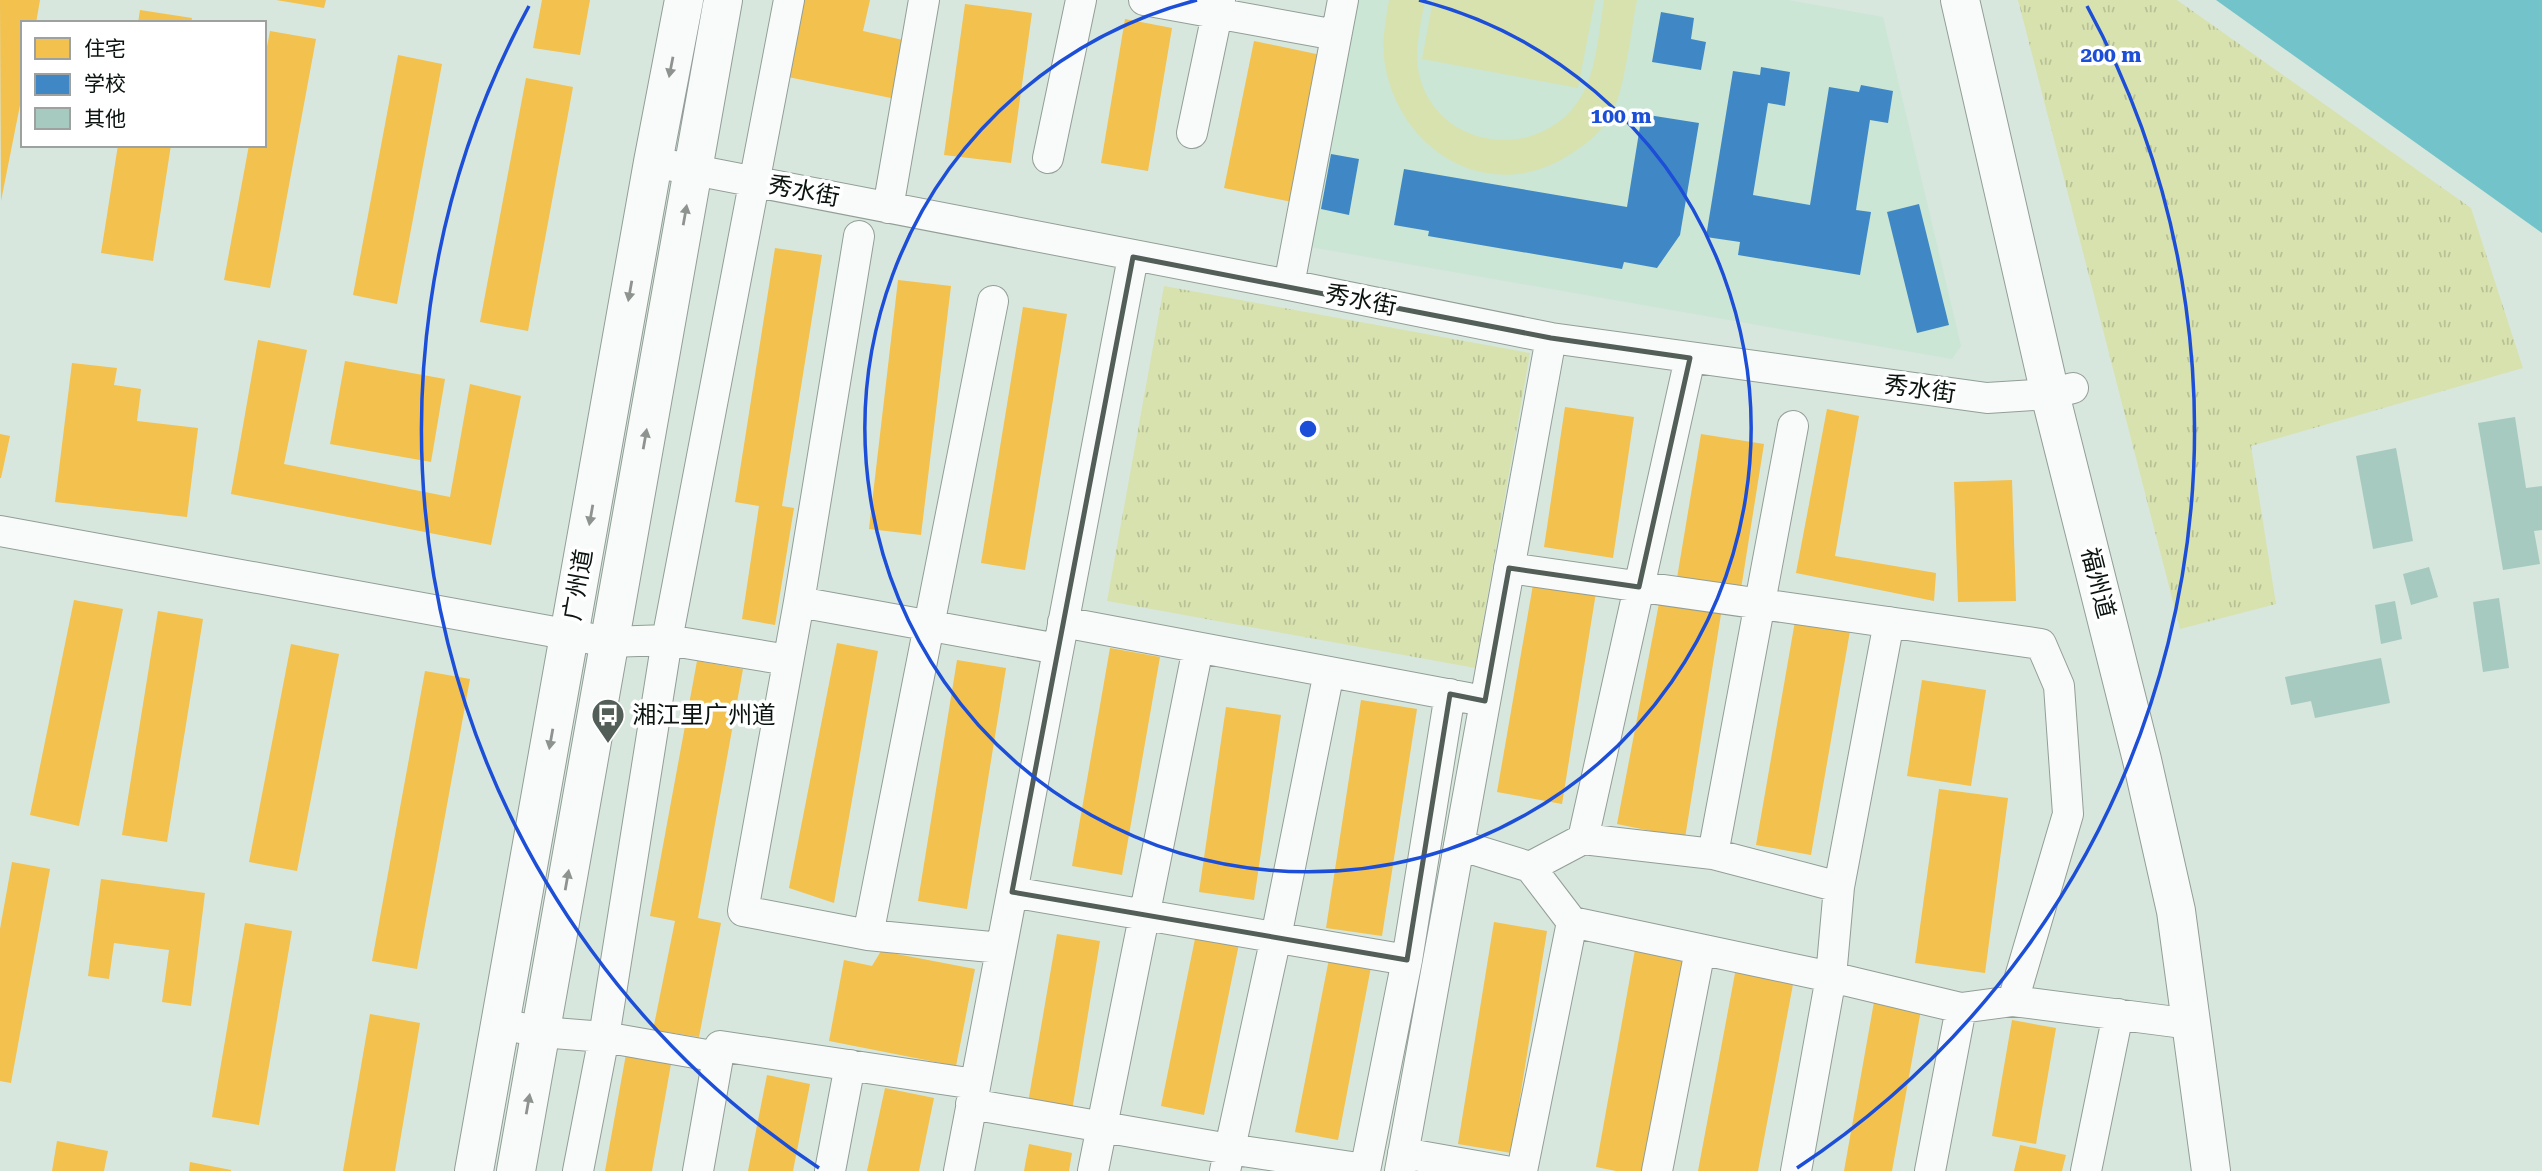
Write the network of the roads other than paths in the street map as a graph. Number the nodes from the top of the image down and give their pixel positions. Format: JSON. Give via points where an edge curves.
{"nodes":[{"id":1,"x":684,"y":0,"type":"edge"},
{"id":2,"x":723,"y":0,"type":"edge"},
{"id":3,"x":789,"y":0,"type":"edge"},
{"id":4,"x":924,"y":0,"type":"edge"},
{"id":5,"x":1081,"y":0,"type":"edge"},
{"id":6,"x":1144,"y":0,"type":"edge"},
{"id":7,"x":1343,"y":0,"type":"edge"},
{"id":8,"x":1959,"y":0,"type":"edge"},
{"id":9,"x":1983,"y":0,"type":"edge"},
{"id":10,"x":1218,"y":6,"type":"edge"},
{"id":11,"x":1336,"y":35,"type":"junction"},
{"id":12,"x":1192,"y":133,"type":"dead end"},
{"id":13,"x":1048,"y":158,"type":"dead end"},
{"id":14,"x":653,"y":162,"type":"junction"},
{"id":15,"x":692,"y":170,"type":"junction"},
{"id":16,"x":754,"y":181,"type":"junction"},
{"id":17,"x":888,"y":208,"type":"junction"},
{"id":18,"x":859,"y":236,"type":"dead end"},
{"id":19,"x":1133,"y":257,"type":"junction"},
{"id":20,"x":1289,"y":285,"type":"junction"},
{"id":21,"x":993,"y":301,"type":"dead end"},
{"id":22,"x":1551,"y":338,"type":"junction"},
{"id":23,"x":1690,"y":358,"type":"junction"},
{"id":24,"x":2061,"y":391,"type":"junction"},
{"id":25,"x":1793,"y":426,"type":"dead end"},
{"id":26,"x":0,"y":531,"type":"edge"},
{"id":27,"x":1509,"y":568,"type":"junction"},
{"id":28,"x":1639,"y":587,"type":"junction"},
{"id":29,"x":799,"y":602,"type":"junction"},
{"id":30,"x":1760,"y":604,"type":"junction"},
{"id":31,"x":1889,"y":622,"type":"junction"},
{"id":32,"x":930,"y":626,"type":"junction"},
{"id":33,"x":570,"y":634,"type":"junction"},
{"id":34,"x":1061,"y":636,"type":"junction"},
{"id":35,"x":667,"y":640,"type":"junction"},
{"id":36,"x":609,"y":642,"type":"junction"},
{"id":37,"x":1198,"y":648,"type":"junction"},
{"id":38,"x":788,"y":660,"type":"junction"},
{"id":39,"x":1329,"y":672,"type":"junction"},
{"id":40,"x":1450,"y":694,"type":"junction"},
{"id":41,"x":1485,"y":701,"type":"junction"},
{"id":42,"x":1583,"y":839,"type":"junction"},
{"id":43,"x":1458,"y":845,"type":"junction"},
{"id":44,"x":1713,"y":854,"type":"junction"},
{"id":45,"x":1530,"y":867,"type":"junction"},
{"id":46,"x":1839,"y":887,"type":"junction"},
{"id":47,"x":1012,"y":891,"type":"junction"},
{"id":48,"x":1144,"y":914,"type":"junction"},
{"id":49,"x":1572,"y":922,"type":"junction"},
{"id":50,"x":868,"y":935,"type":"junction"},
{"id":51,"x":1276,"y":937,"type":"junction"},
{"id":52,"x":1001,"y":948,"type":"junction"},
{"id":53,"x":1700,"y":950,"type":"junction"},
{"id":54,"x":1407,"y":960,"type":"junction"},
{"id":55,"x":1831,"y":977,"type":"junction"},
{"id":56,"x":2013,"y":1001,"type":"junction"},
{"id":57,"x":1961,"y":1008,"type":"junction"},
{"id":58,"x":2118,"y":1014,"type":"junction"},
{"id":59,"x":501,"y":1024,"type":"junction"},
{"id":60,"x":2191,"y":1024,"type":"junction"},
{"id":61,"x":541,"y":1032,"type":"junction"},
{"id":62,"x":604,"y":1037,"type":"junction"},
{"id":63,"x":718,"y":1057,"type":"junction"},
{"id":64,"x":850,"y":1065,"type":"junction"},
{"id":65,"x":973,"y":1094,"type":"junction"},
{"id":66,"x":1102,"y":1126,"type":"junction"},
{"id":67,"x":1227,"y":1160,"type":"edge"},
{"id":68,"x":1401,"y":1162,"type":"edge"},
{"id":69,"x":1365,"y":1170,"type":"edge"},
{"id":70,"x":474,"y":1171,"type":"edge"},
{"id":71,"x":516,"y":1171,"type":"edge"},
{"id":72,"x":578,"y":1171,"type":"edge"},
{"id":73,"x":698,"y":1171,"type":"edge"},
{"id":74,"x":830,"y":1171,"type":"edge"},
{"id":75,"x":959,"y":1171,"type":"edge"},
{"id":76,"x":1093,"y":1171,"type":"edge"},
{"id":77,"x":1504,"y":1171,"type":"edge"},
{"id":78,"x":1522,"y":1171,"type":"edge"},
{"id":79,"x":1657,"y":1171,"type":"edge"},
{"id":80,"x":1796,"y":1171,"type":"edge"},
{"id":81,"x":1930,"y":1171,"type":"edge"},
{"id":82,"x":2086,"y":1171,"type":"edge"},
{"id":83,"x":2211,"y":1171,"type":"edge"},
{"id":84,"x":2230,"y":1171,"type":"edge"}],
"edges":[{"from":1,"to":14,"type":"main road","name":"广州道","one_way":true},
{"from":2,"to":15,"type":"main road","name":"广州道"},
{"from":3,"to":16,"type":"street"},
{"from":4,"to":17,"type":"street"},
{"from":5,"to":13,"type":"street"},
{"from":6,"to":10,"type":"street"},
{"from":7,"to":11,"type":"street"},
{"from":8,"to":24,"type":"main road","name":"福州道"},
{"from":9,"to":24,"type":"main road","name":"福州道"},
{"from":10,"to":11,"type":"street"},
{"from":10,"to":12,"type":"street"},
{"from":11,"to":20,"type":"street"},
{"from":14,"to":15,"type":"street","name":"秀水街"},
{"from":14,"to":33,"type":"main road","name":"广州道","one_way":true},
{"from":15,"to":16,"type":"street","name":"秀水街"},
{"from":36,"to":15,"type":"main road","name":"广州道","one_way":true},
{"from":16,"to":17,"type":"street","name":"秀水街"},
{"from":16,"to":35,"type":"street"},
{"from":17,"to":19,"type":"street","name":"秀水街"},
{"from":18,"to":29,"type":"street"},
{"from":19,"to":20,"type":"street","name":"秀水街"},
{"from":19,"to":34,"type":"street"},
{"from":20,"to":22,"type":"street","name":"秀水街"},
{"from":21,"to":32,"type":"street"},
{"from":22,"to":23,"type":"street","name":"秀水街"},
{"from":22,"to":27,"type":"street"},
{"from":23,"to":24,"type":"street","name":"秀水街","via":[[1987,398]]},
{"from":23,"to":28,"type":"street"},
{"from":24,"to":60,"type":"main road","name":"福州道","via":[[2176,911]]},
{"from":24,"to":84,"type":"main road","name":"福州道","via":[[2166,764],[2197,910]]},
{"from":25,"to":30,"type":"street"},
{"from":26,"to":33,"type":"street"},
{"from":27,"to":28,"type":"street"},
{"from":27,"to":41,"type":"street"},
{"from":28,"to":30,"type":"street"},
{"from":28,"to":42,"type":"street"},
{"from":29,"to":32,"type":"street"},
{"from":29,"to":38,"type":"street"},
{"from":30,"to":31,"type":"street"},
{"from":30,"to":44,"type":"street"},
{"from":31,"to":46,"type":"street"},
{"from":31,"to":56,"type":"street","via":[[2040,644],[2059,686],[2068,814]]},
{"from":32,"to":34,"type":"street"},
{"from":32,"to":50,"type":"street"},
{"from":33,"to":36,"type":"street"},
{"from":33,"to":59,"type":"main road","name":"广州道","one_way":true},
{"from":34,"to":37,"type":"street"},
{"from":34,"to":47,"type":"street"},
{"from":35,"to":36,"type":"street"},
{"from":35,"to":38,"type":"street"},
{"from":35,"to":62,"type":"street"},
{"from":61,"to":36,"type":"main road","name":"广州道","one_way":true},
{"from":37,"to":39,"type":"street"},
{"from":37,"to":48,"type":"street"},
{"from":38,"to":50,"type":"street","via":[[743,911]]},
{"from":39,"to":40,"type":"street"},
{"from":39,"to":51,"type":"street"},
{"from":40,"to":41,"type":"street"},
{"from":40,"to":54,"type":"street"},
{"from":41,"to":43,"type":"street"},
{"from":42,"to":44,"type":"street"},
{"from":42,"to":45,"type":"street"},
{"from":43,"to":45,"type":"street"},
{"from":43,"to":68,"type":"street"},
{"from":44,"to":46,"type":"street"},
{"from":45,"to":49,"type":"street"},
{"from":46,"to":55,"type":"street"},
{"from":47,"to":48,"type":"street"},
{"from":47,"to":52,"type":"street"},
{"from":48,"to":51,"type":"street"},
{"from":48,"to":66,"type":"street"},
{"from":49,"to":53,"type":"street"},
{"from":49,"to":78,"type":"street"},
{"from":50,"to":52,"type":"street"},
{"from":51,"to":54,"type":"street"},
{"from":51,"to":67,"type":"street"},
{"from":52,"to":65,"type":"street"},
{"from":53,"to":55,"type":"street"},
{"from":53,"to":79,"type":"street"},
{"from":54,"to":69,"type":"street"},
{"from":55,"to":57,"type":"street"},
{"from":55,"to":80,"type":"street"},
{"from":56,"to":57,"type":"street"},
{"from":56,"to":58,"type":"street"},
{"from":57,"to":81,"type":"street"},
{"from":58,"to":60,"type":"street"},
{"from":58,"to":82,"type":"street"},
{"from":59,"to":61,"type":"street"},
{"from":59,"to":70,"type":"main road","name":"广州道"},
{"from":60,"to":83,"type":"main road","name":"福州道"},
{"from":61,"to":62,"type":"street"},
{"from":71,"to":61,"type":"main road","name":"广州道","one_way":true},
{"from":62,"to":63,"type":"street"},
{"from":62,"to":72,"type":"street"},
{"from":63,"to":64,"type":"street","via":[[720,1046]]},
{"from":63,"to":73,"type":"street"},
{"from":64,"to":65,"type":"street"},
{"from":64,"to":74,"type":"street"},
{"from":65,"to":66,"type":"street"},
{"from":65,"to":75,"type":"street"},
{"from":66,"to":67,"type":"street"},
{"from":66,"to":76,"type":"street"},
{"from":67,"to":69,"type":"street"},
{"from":68,"to":77,"type":"street"}]}
